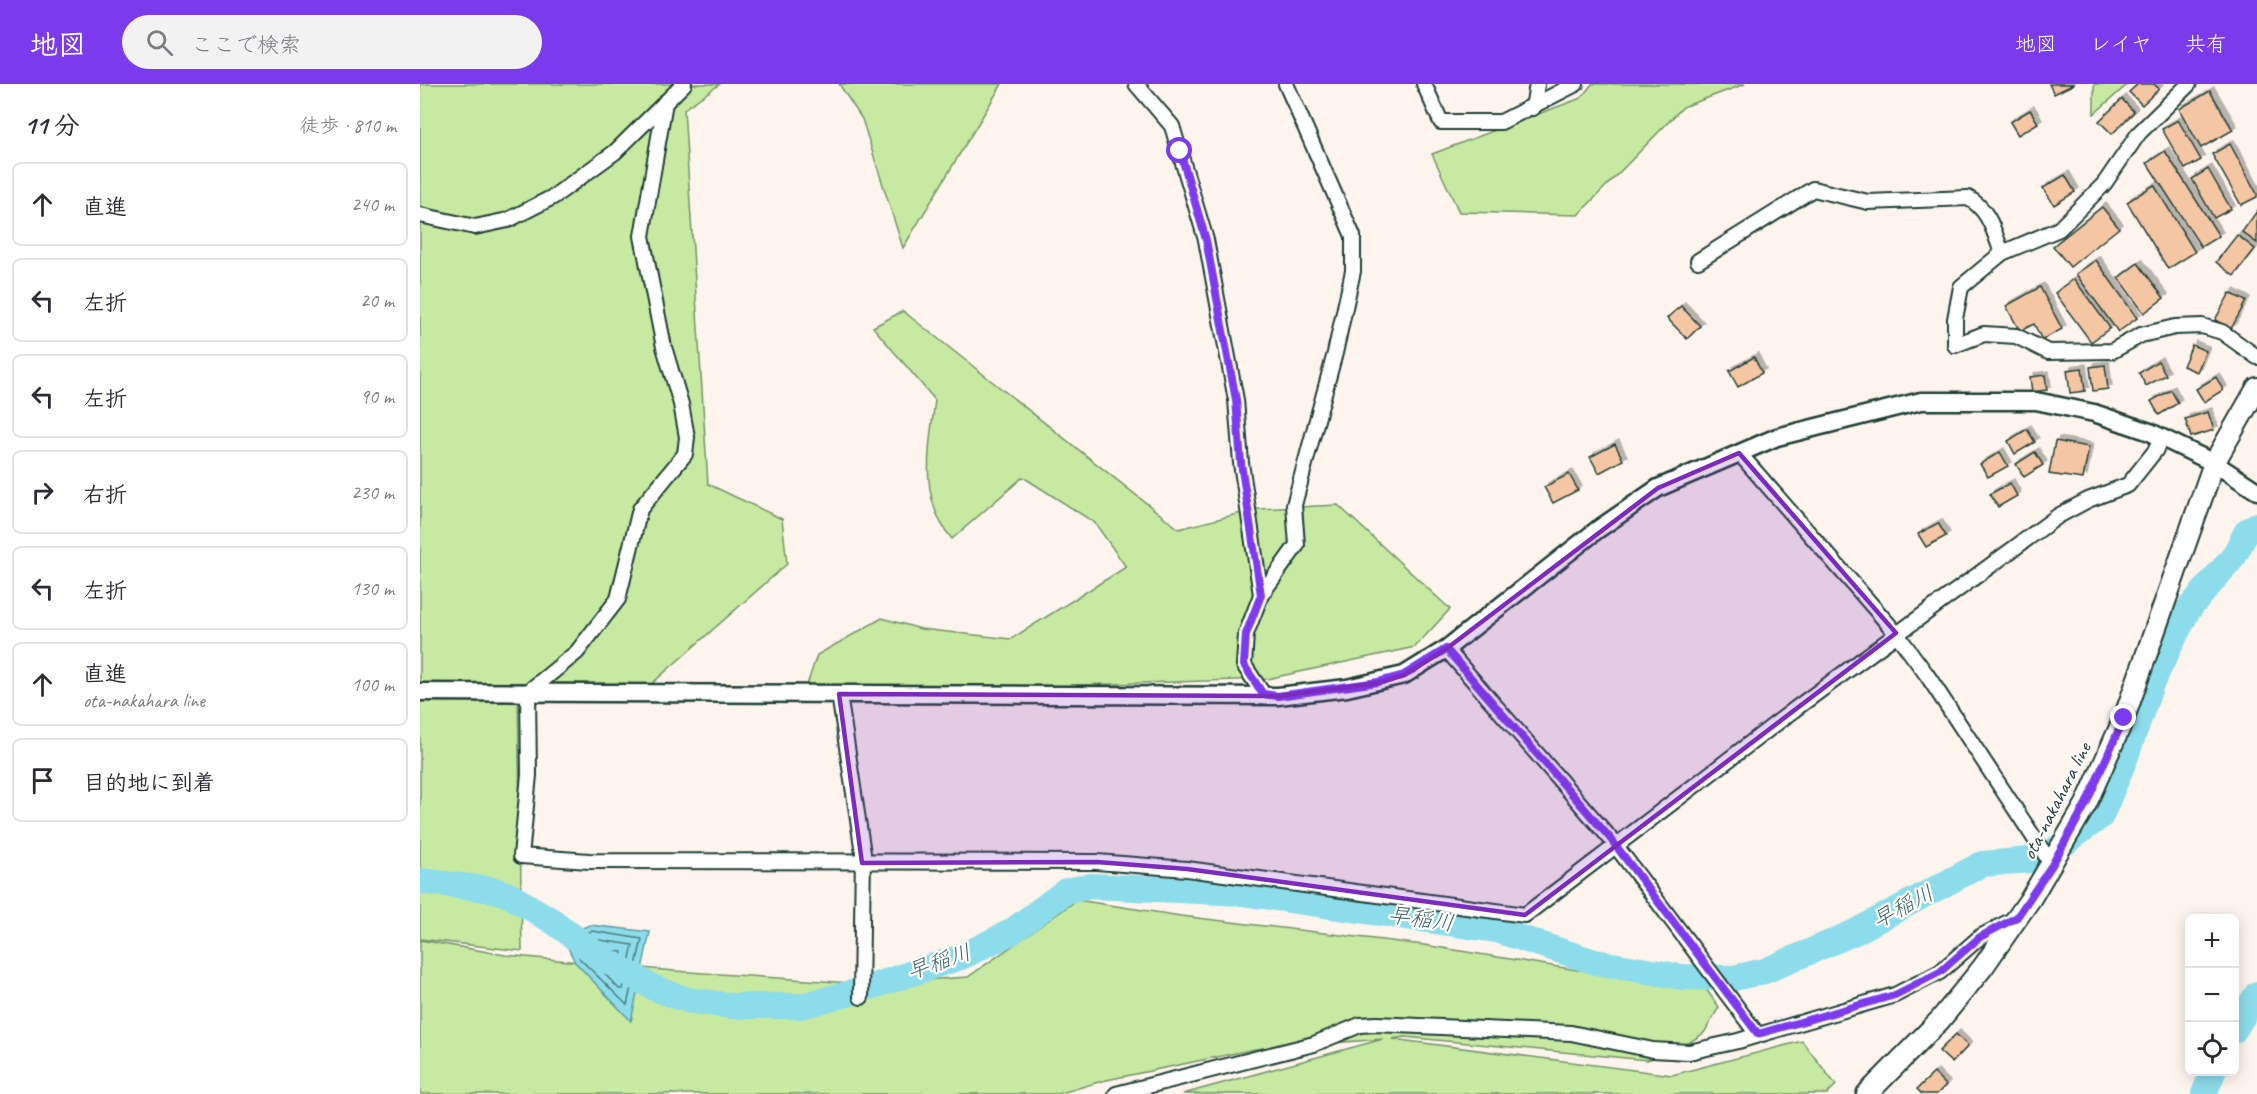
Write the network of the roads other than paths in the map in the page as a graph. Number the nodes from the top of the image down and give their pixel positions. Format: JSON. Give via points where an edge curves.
{"nodes":[{"id":1,"x":684,"y":84,"type":"edge"},
{"id":2,"x":1136,"y":84,"type":"edge"},
{"id":3,"x":1286,"y":84,"type":"edge"},
{"id":4,"x":1424,"y":84,"type":"edge"},
{"id":5,"x":1537,"y":84,"type":"edge"},
{"id":6,"x":1576,"y":84,"type":"edge"},
{"id":7,"x":2189,"y":84,"type":"edge"},
{"id":8,"x":665,"y":102,"type":"junction"},
{"id":9,"x":1533,"y":108,"type":"junction"},
{"id":10,"x":420,"y":215,"type":"edge"},
{"id":11,"x":2002,"y":253,"type":"junction"},
{"id":12,"x":1698,"y":261,"type":"dead end"},
{"id":13,"x":2257,"y":357,"type":"edge"},
{"id":14,"x":2257,"y":388,"type":"edge"},
{"id":15,"x":2162,"y":438,"type":"junction"},
{"id":16,"x":1739,"y":453,"type":"junction"},
{"id":17,"x":2214,"y":463,"type":"junction"},
{"id":18,"x":2257,"y":491,"type":"edge"},
{"id":19,"x":1261,"y":595,"type":"junction"},
{"id":20,"x":1896,"y":633,"type":"junction"},
{"id":21,"x":1446,"y":649,"type":"junction"},
{"id":22,"x":420,"y":692,"type":"edge"},
{"id":23,"x":528,"y":692,"type":"junction"},
{"id":24,"x":839,"y":694,"type":"junction"},
{"id":25,"x":1263,"y":694,"type":"junction"},
{"id":26,"x":1615,"y":846,"type":"junction"},
{"id":27,"x":862,"y":863,"type":"junction"},
{"id":28,"x":2052,"y":865,"type":"junction"},
{"id":29,"x":2017,"y":917,"type":"junction"},
{"id":30,"x":861,"y":997,"type":"dead end"},
{"id":31,"x":1758,"y":1034,"type":"junction"},
{"id":32,"x":1874,"y":1093,"type":"edge"},
{"id":33,"x":1116,"y":1094,"type":"edge"}],
"edges":[{"from":1,"to":8,"type":"street"},
{"from":2,"to":19,"type":"street","via":[[1172,126],[1206,240],[1236,400],[1241,463]]},
{"from":3,"to":19,"type":"street","via":[[1353,236],[1353,271],[1294,505],[1297,545]]},
{"from":4,"to":9,"type":"street","via":[[1441,122],[1501,122]]},
{"from":5,"to":9,"type":"street"},
{"from":6,"to":9,"type":"street"},
{"from":7,"to":11,"type":"street","via":[[2139,133],[2104,184],[2059,229]]},
{"from":8,"to":10,"type":"street","via":[[591,171],[553,197],[508,220],[475,226]]},
{"from":8,"to":23,"type":"street","via":[[642,236],[657,314],[681,404],[687,437],[684,454],[640,509],[618,598],[577,652]]},
{"from":11,"to":12,"type":"street","via":[[1986,214],[1968,198],[1868,202],[1813,189]]},
{"from":11,"to":13,"type":"street","via":[[1961,287],[1955,345],[1984,334],[2016,336],[2048,352],[2112,351],[2141,335],[2202,326],[2222,332]]},
{"from":14,"to":17,"type":"main road","name":"ota-nakahara line"},
{"from":15,"to":16,"type":"street","via":[[2094,413],[2036,401],[1921,401],[1777,437]]},
{"from":15,"to":17,"type":"street"},
{"from":15,"to":20,"type":"street","via":[[2128,485],[2058,516]]},
{"from":16,"to":20,"type":"street"},
{"from":16,"to":21,"type":"street","via":[[1658,488],[1597,530]]},
{"from":17,"to":18,"type":"street"},
{"from":17,"to":28,"type":"main road","name":"ota-nakahara line","via":[[2124,718],[2086,804]]},
{"from":19,"to":25,"type":"street","via":[[1246,634],[1244,665]]},
{"from":20,"to":26,"type":"street"},
{"from":20,"to":28,"type":"street"},
{"from":21,"to":25,"type":"street","via":[[1404,675],[1378,682],[1290,695]]},
{"from":21,"to":26,"type":"street"},
{"from":22,"to":23,"type":"street"},
{"from":23,"to":24,"type":"street"},
{"from":23,"to":27,"type":"street","via":[[529,775],[521,856],[589,861]]},
{"from":24,"to":25,"type":"street"},
{"from":24,"to":27,"type":"street"},
{"from":26,"to":27,"type":"street","via":[[1525,915],[1176,868],[1097,862]]},
{"from":26,"to":31,"type":"street"},
{"from":27,"to":30,"type":"street"},
{"from":28,"to":29,"type":"main road","name":"ota-nakahara line"},
{"from":29,"to":31,"type":"street","via":[[1980,937],[1940,972],[1895,995]]},
{"from":29,"to":32,"type":"main road","name":"ota-nakahara line","via":[[1940,1020]]},
{"from":31,"to":33,"type":"street","via":[[1689,1052],[1653,1050],[1572,1033],[1360,1025],[1314,1044]]}]}
